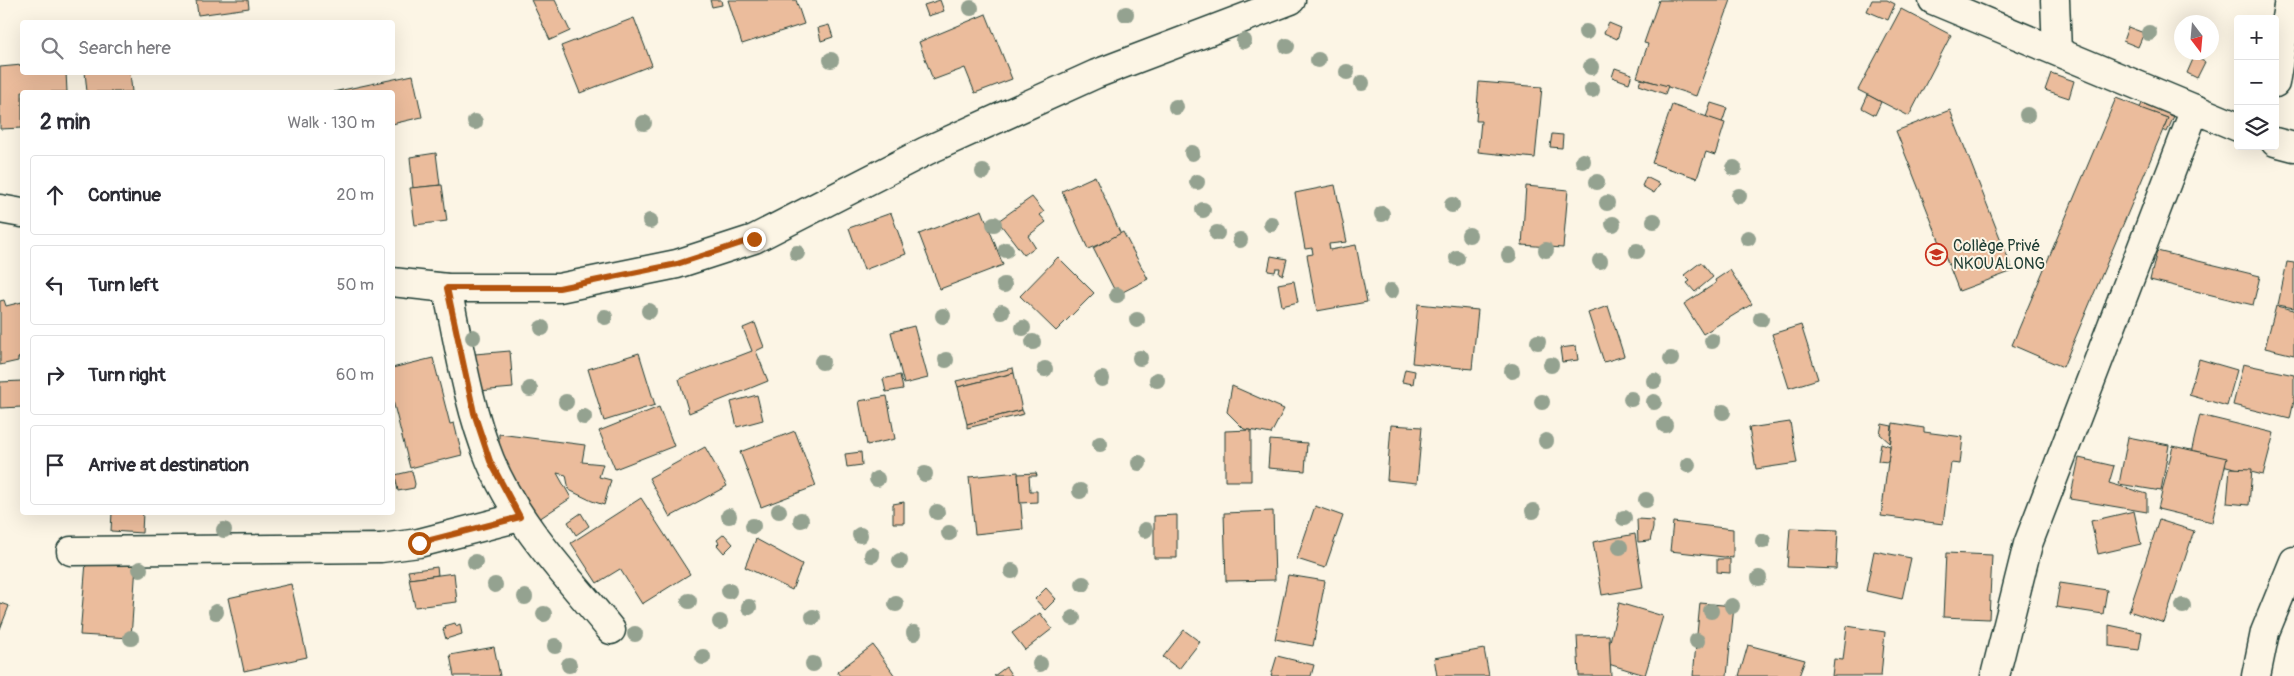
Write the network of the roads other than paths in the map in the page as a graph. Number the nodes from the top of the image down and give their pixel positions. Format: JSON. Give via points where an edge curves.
{"nodes":[{"id":1,"x":1291,"y":0,"type":"edge"},
{"id":2,"x":1933,"y":0,"type":"edge"},
{"id":3,"x":2055,"y":0,"type":"edge"},
{"id":4,"x":2289,"y":0,"type":"edge"},
{"id":5,"x":2058,"y":52,"type":"junction"},
{"id":6,"x":2279,"y":60,"type":"edge"},
{"id":7,"x":2195,"y":109,"type":"junction"},
{"id":8,"x":2234,"y":125,"type":"edge"},
{"id":9,"x":2279,"y":143,"type":"edge"},
{"id":10,"x":2294,"y":147,"type":"edge"},
{"id":11,"x":0,"y":209,"type":"edge"},
{"id":12,"x":20,"y":214,"type":"edge"},
{"id":13,"x":395,"y":282,"type":"edge"},
{"id":14,"x":447,"y":288,"type":"junction"},
{"id":15,"x":520,"y":517,"type":"junction"},
{"id":16,"x":71,"y":551,"type":"dead end"},
{"id":17,"x":2294,"y":561,"type":"edge"},
{"id":18,"x":611,"y":630,"type":"dead end"},
{"id":19,"x":1995,"y":676,"type":"edge"},
{"id":20,"x":2256,"y":676,"type":"edge"}],
"edges":[{"from":1,"to":14,"type":"street","via":[[1096,74],[926,151],[754,239],[677,264],[559,288]]},
{"from":2,"to":5,"type":"street"},
{"from":3,"to":5,"type":"street"},
{"from":4,"to":6,"type":"street"},
{"from":5,"to":7,"type":"street"},
{"from":7,"to":8,"type":"street"},
{"from":7,"to":19,"type":"street","via":[[2028,544]]},
{"from":9,"to":10,"type":"street"},
{"from":11,"to":12,"type":"street"},
{"from":13,"to":14,"type":"street"},
{"from":14,"to":15,"type":"street","via":[[474,413],[490,461]]},
{"from":15,"to":16,"type":"street","via":[[419,543],[381,548]]},
{"from":15,"to":18,"type":"street"},
{"from":17,"to":20,"type":"street","via":[[2265,632]]}]}
